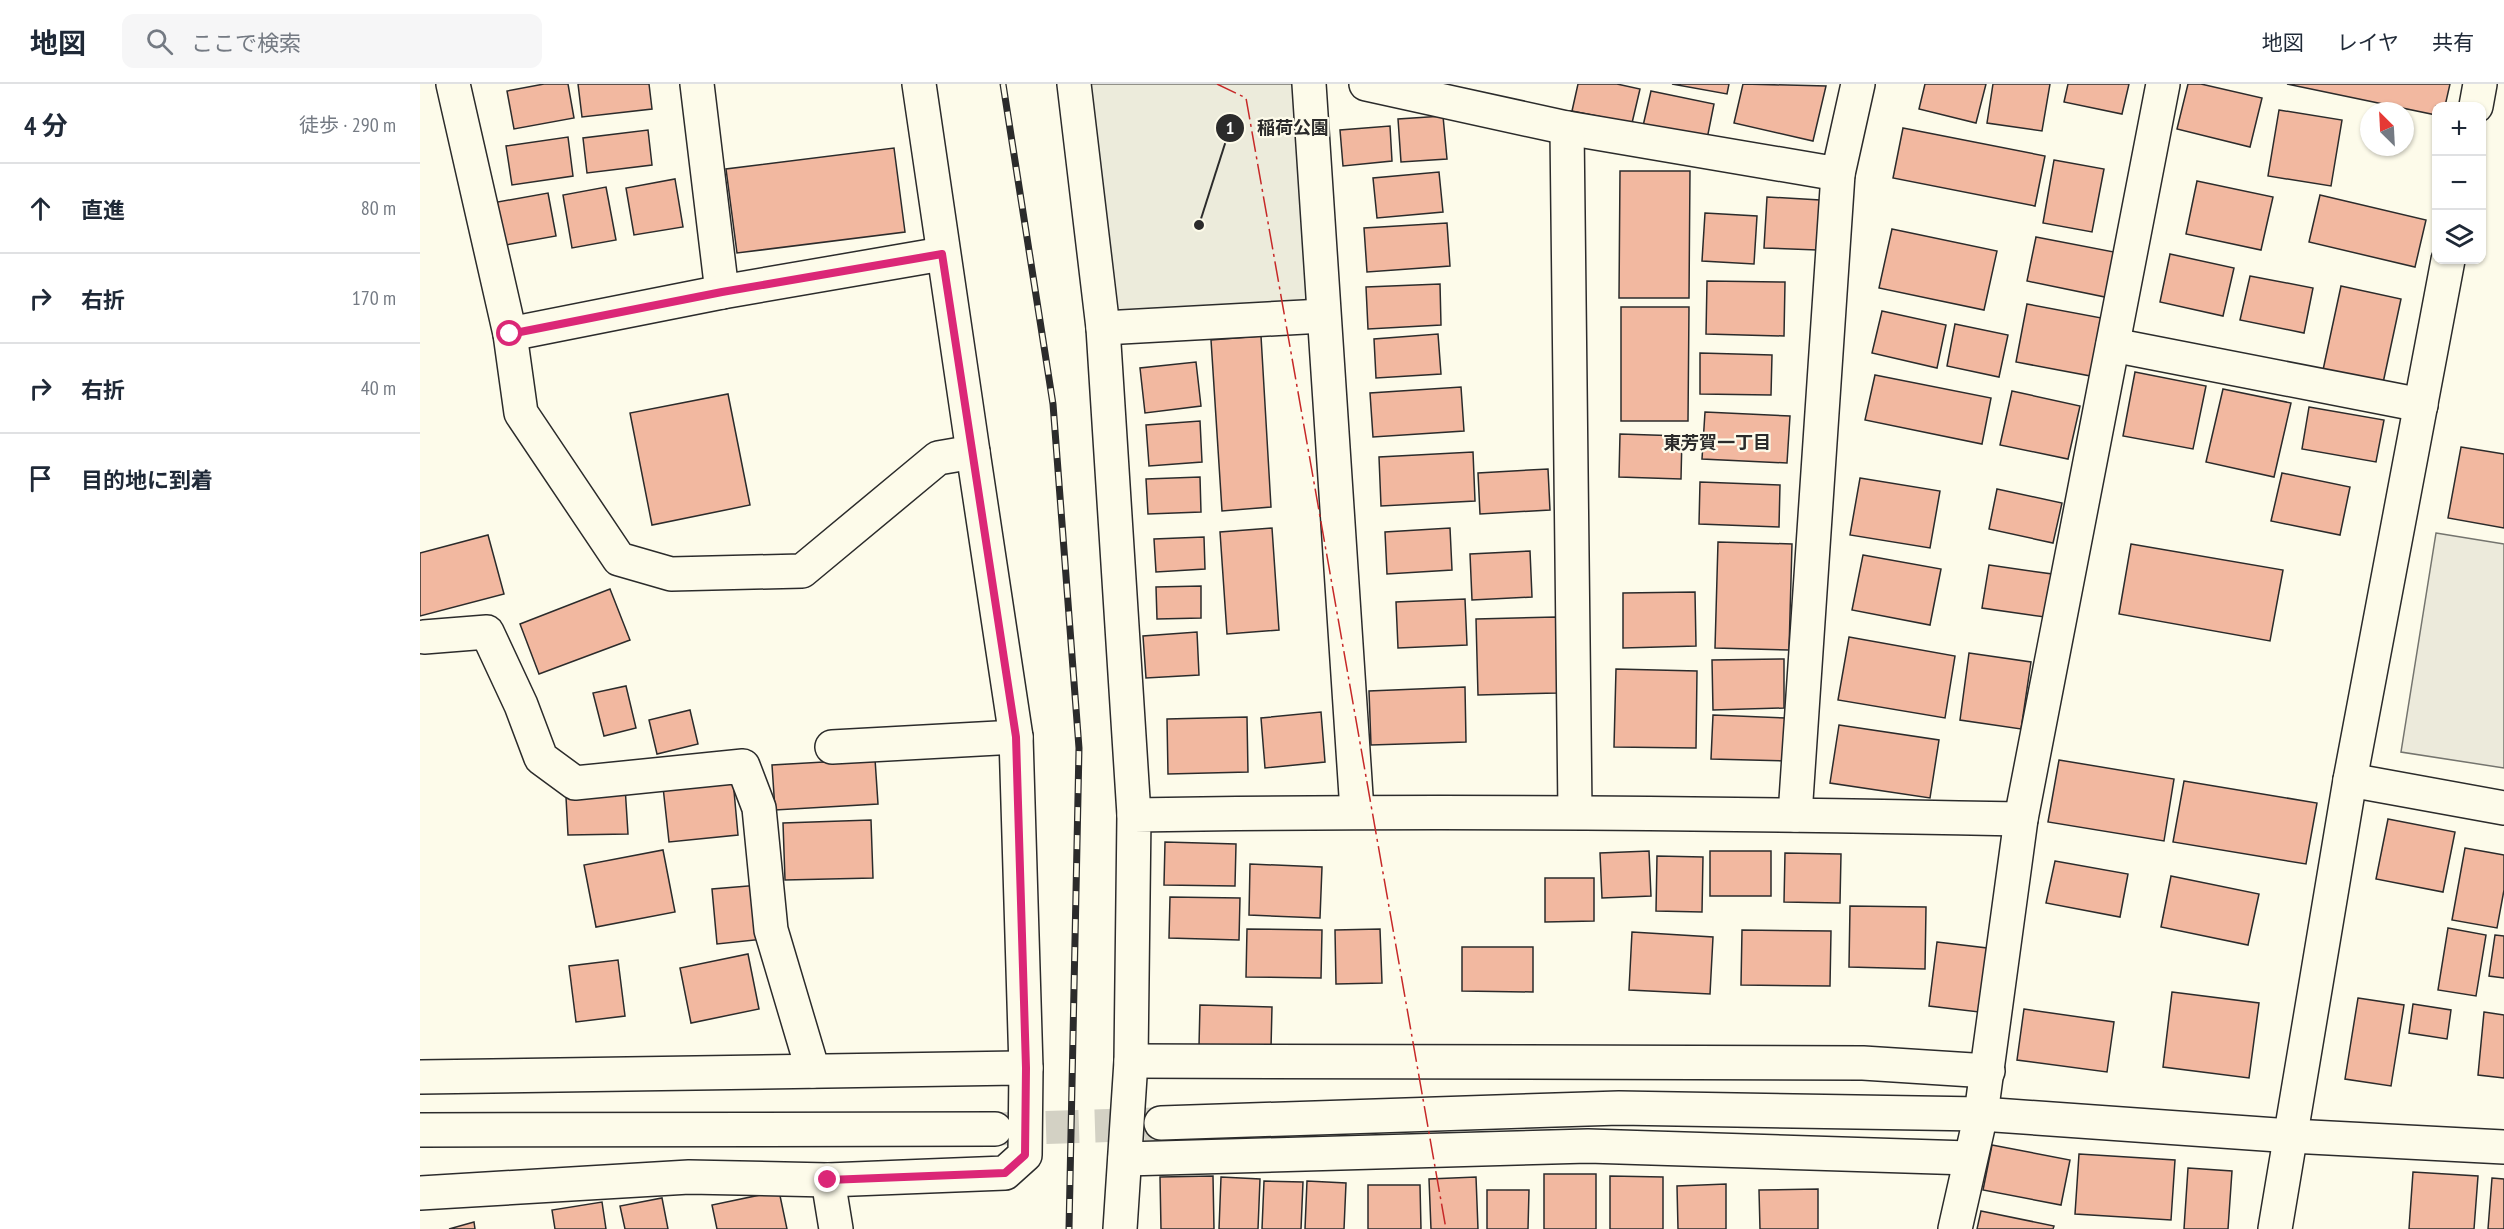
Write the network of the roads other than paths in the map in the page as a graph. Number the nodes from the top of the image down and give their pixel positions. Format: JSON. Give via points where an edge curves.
{"nodes":[{"id":1,"x":453,"y":84,"type":"edge"},
{"id":2,"x":697,"y":84,"type":"edge"},
{"id":3,"x":919,"y":84,"type":"edge"},
{"id":4,"x":1074,"y":84,"type":"edge"},
{"id":5,"x":1309,"y":84,"type":"edge"},
{"id":6,"x":1366,"y":84,"type":"edge"},
{"id":7,"x":1858,"y":84,"type":"edge"},
{"id":8,"x":2163,"y":84,"type":"edge"},
{"id":9,"x":2480,"y":84,"type":"edge"},
{"id":10,"x":2477,"y":102,"type":"edge"},
{"id":11,"x":1567,"y":128,"type":"junction"},
{"id":12,"x":1838,"y":174,"type":"junction"},
{"id":13,"x":942,"y":254,"type":"junction"},
{"id":14,"x":2447,"y":264,"type":"edge"},
{"id":15,"x":722,"y":292,"type":"junction"},
{"id":16,"x":1323,"y":316,"type":"junction"},
{"id":17,"x":1103,"y":328,"type":"junction"},
{"id":18,"x":510,"y":334,"type":"junction"},
{"id":19,"x":2113,"y":345,"type":"junction"},
{"id":20,"x":2421,"y":405,"type":"junction"},
{"id":21,"x":973,"y":452,"type":"junction"},
{"id":22,"x":424,"y":637,"type":"dead end"},
{"id":23,"x":1016,"y":737,"type":"junction"},
{"id":24,"x":832,"y":747,"type":"dead end"},
{"id":25,"x":2350,"y":780,"type":"junction"},
{"id":26,"x":2504,"y":808,"type":"edge"},
{"id":27,"x":1358,"y":811,"type":"junction"},
{"id":28,"x":1575,"y":812,"type":"junction"},
{"id":29,"x":1795,"y":814,"type":"junction"},
{"id":30,"x":1134,"y":815,"type":"junction"},
{"id":31,"x":2021,"y":819,"type":"junction"},
{"id":32,"x":1131,"y":1061,"type":"junction"},
{"id":33,"x":1026,"y":1068,"type":"junction"},
{"id":34,"x":813,"y":1071,"type":"junction"},
{"id":35,"x":1988,"y":1071,"type":"junction"},
{"id":36,"x":420,"y":1077,"type":"edge"},
{"id":37,"x":1981,"y":1114,"type":"junction"},
{"id":38,"x":1161,"y":1123,"type":"tunnel mouth"},
{"id":39,"x":995,"y":1129,"type":"tunnel mouth"},
{"id":40,"x":420,"y":1131,"type":"edge"},
{"id":41,"x":2291,"y":1136,"type":"junction"},
{"id":42,"x":2504,"y":1147,"type":"edge"},
{"id":43,"x":1969,"y":1158,"type":"junction"},
{"id":44,"x":1125,"y":1160,"type":"junction"},
{"id":45,"x":828,"y":1180,"type":"junction"},
{"id":46,"x":420,"y":1193,"type":"edge"},
{"id":47,"x":836,"y":1229,"type":"edge"},
{"id":48,"x":1120,"y":1229,"type":"edge"},
{"id":49,"x":1954,"y":1229,"type":"edge"},
{"id":50,"x":2274,"y":1229,"type":"edge"}],
"edges":[{"from":1,"to":18,"type":"street"},
{"from":2,"to":15,"type":"street"},
{"from":3,"to":13,"type":"street"},
{"from":4,"to":17,"type":"street"},
{"from":5,"to":16,"type":"street"},
{"from":6,"to":11,"type":"street"},
{"from":7,"to":12,"type":"street"},
{"from":8,"to":19,"type":"street"},
{"from":9,"to":10,"type":"street"},
{"from":11,"to":12,"type":"street"},
{"from":11,"to":28,"type":"street"},
{"from":12,"to":29,"type":"street"},
{"from":13,"to":15,"type":"street"},
{"from":13,"to":21,"type":"street"},
{"from":14,"to":20,"type":"street"},
{"from":15,"to":18,"type":"street"},
{"from":16,"to":17,"type":"street"},
{"from":16,"to":27,"type":"street"},
{"from":17,"to":30,"type":"street"},
{"from":18,"to":21,"type":"street","via":[[521,413],[619,559],[672,574],[802,571],[938,458]]},
{"from":19,"to":20,"type":"street"},
{"from":19,"to":31,"type":"street"},
{"from":20,"to":25,"type":"street"},
{"from":21,"to":23,"type":"street"},
{"from":22,"to":34,"type":"street","via":[[487,632],[541,758],[575,783],[743,766],[759,808],[771,930]]},
{"from":23,"to":24,"type":"street"},
{"from":23,"to":33,"type":"street"},
{"from":25,"to":26,"type":"street"},
{"from":25,"to":41,"type":"street"},
{"from":27,"to":28,"type":"street"},
{"from":27,"to":30,"type":"street"},
{"from":28,"to":29,"type":"street"},
{"from":29,"to":31,"type":"street"},
{"from":30,"to":32,"type":"street"},
{"from":31,"to":35,"type":"street"},
{"from":32,"to":35,"type":"street","via":[[1863,1063]]},
{"from":32,"to":44,"type":"street"},
{"from":33,"to":34,"type":"street"},
{"from":33,"to":45,"type":"street","via":[[1025,1155],[1005,1173]]},
{"from":34,"to":36,"type":"street"},
{"from":35,"to":37,"type":"street"},
{"from":37,"to":38,"type":"street","via":[[1619,1108]]},
{"from":37,"to":41,"type":"street"},
{"from":37,"to":43,"type":"street"},
{"from":39,"to":40,"type":"street"},
{"from":41,"to":42,"type":"street"},
{"from":41,"to":50,"type":"street"},
{"from":43,"to":44,"type":"street","via":[[1588,1146]]},
{"from":43,"to":49,"type":"street"},
{"from":44,"to":48,"type":"street"},
{"from":45,"to":46,"type":"street","via":[[688,1177]]},
{"from":45,"to":47,"type":"street"}]}
